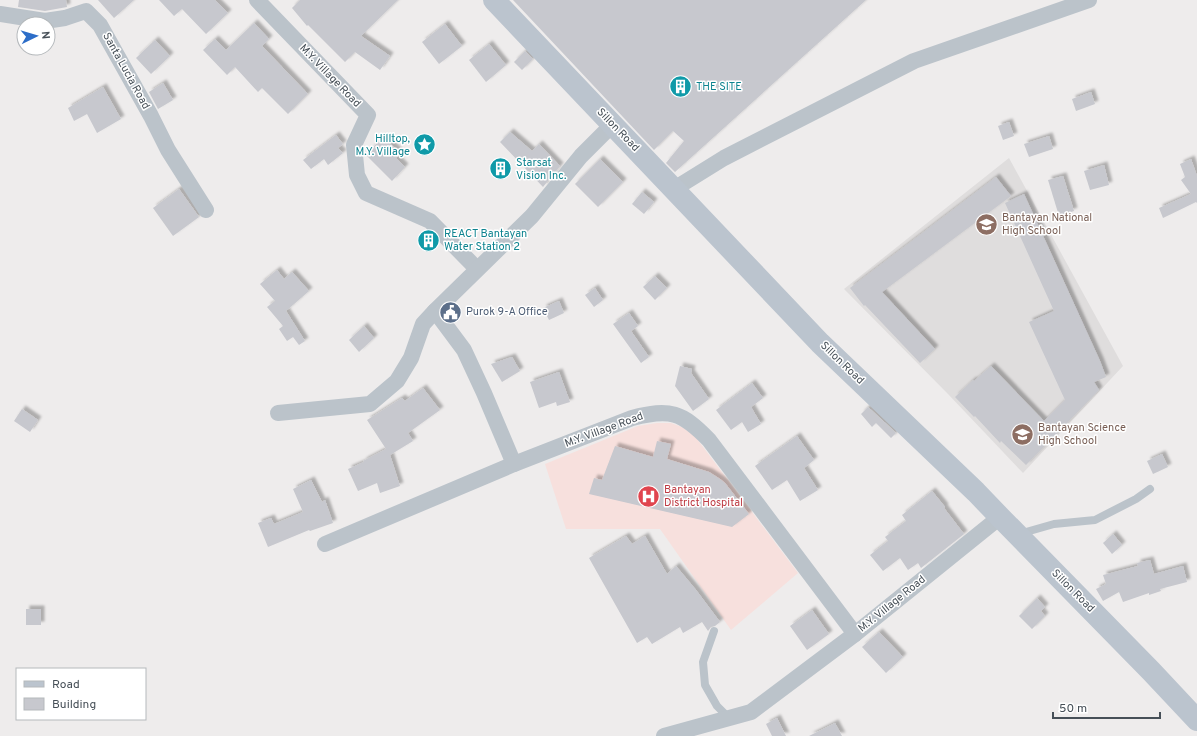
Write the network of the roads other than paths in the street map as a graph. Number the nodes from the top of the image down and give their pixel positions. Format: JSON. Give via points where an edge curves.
{"nodes":[{"id":1,"x":257,"y":0,"type":"edge"},
{"id":2,"x":494,"y":0,"type":"edge"},
{"id":3,"x":1089,"y":0,"type":"edge"},
{"id":4,"x":0,"y":14,"type":"edge"},
{"id":5,"x":613,"y":124,"type":"junction"},
{"id":6,"x":674,"y":189,"type":"junction"},
{"id":7,"x":206,"y":210,"type":"dead end"},
{"id":8,"x":477,"y":269,"type":"junction"},
{"id":9,"x":435,"y":311,"type":"junction"},
{"id":10,"x":278,"y":413,"type":"dead end"},
{"id":11,"x":514,"y":464,"type":"junction"},
{"id":12,"x":1150,"y":489,"type":"dead end"},
{"id":13,"x":1000,"y":517,"type":"junction"},
{"id":14,"x":1017,"y":534,"type":"junction"},
{"id":15,"x":325,"y":544,"type":"dead end"},
{"id":16,"x":714,"y":631,"type":"dead end"},
{"id":17,"x":855,"y":634,"type":"junction"},
{"id":18,"x":729,"y":718,"type":"junction"},
{"id":19,"x":1197,"y":720,"type":"edge"},
{"id":20,"x":664,"y":736,"type":"edge"}],
"edges":[{"from":1,"to":8,"type":"street","name":"M.Y. Village Road","via":[[368,115],[354,145],[357,175],[366,193],[430,221]]},
{"from":2,"to":5,"type":"main road","name":"Sillon Road"},
{"from":3,"to":6,"type":"street","via":[[914,61],[724,158]]},
{"from":4,"to":7,"type":"street","name":"Santa Lucia Road","via":[[44,21],[86,11],[100,25],[172,156]]},
{"from":5,"to":6,"type":"main road","name":"Sillon Road"},
{"from":5,"to":8,"type":"street","via":[[581,156],[532,216]]},
{"from":6,"to":13,"type":"main road","name":"Sillon Road","via":[[820,343]]},
{"from":8,"to":9,"type":"street"},
{"from":9,"to":10,"type":"street","via":[[423,324],[411,358],[397,381],[370,404]]},
{"from":9,"to":11,"type":"street","via":[[464,350]]},
{"from":11,"to":15,"type":"street","name":"M.Y. Village Road"},
{"from":11,"to":17,"type":"street","name":"M.Y. Village Road","via":[[632,418],[652,413],[668,413],[683,418],[696,426],[709,440]]},
{"from":12,"to":14,"type":"lane","via":[[1095,520],[1054,524]]},
{"from":13,"to":14,"type":"main road","name":"Sillon Road"},
{"from":13,"to":17,"type":"street","name":"M.Y. Village Road"},
{"from":14,"to":19,"type":"main road","name":"Sillon Road"},
{"from":16,"to":18,"type":"lane","via":[[703,662],[705,685],[717,706]]},
{"from":17,"to":18,"type":"street","via":[[750,712]]},
{"from":18,"to":20,"type":"street"}]}
